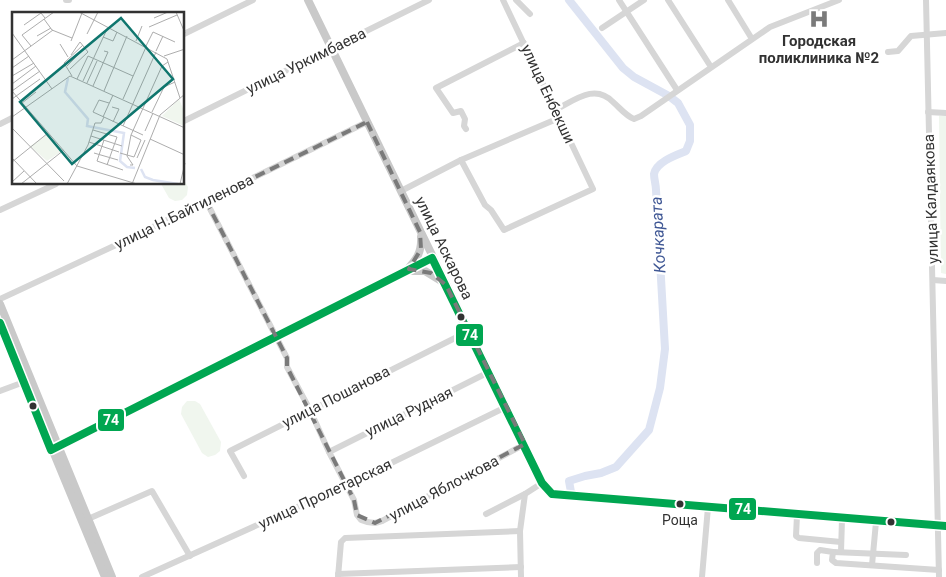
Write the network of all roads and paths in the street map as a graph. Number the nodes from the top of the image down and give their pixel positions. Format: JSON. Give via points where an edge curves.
{"nodes":[{"id":1,"x":253,"y":0,"type":"edge"},
{"id":2,"x":308,"y":0,"type":"edge"},
{"id":3,"x":429,"y":0,"type":"edge"},
{"id":4,"x":503,"y":0,"type":"edge"},
{"id":5,"x":516,"y":0,"type":"edge"},
{"id":6,"x":619,"y":0,"type":"edge"},
{"id":7,"x":644,"y":0,"type":"edge"},
{"id":8,"x":668,"y":0,"type":"edge"},
{"id":9,"x":728,"y":0,"type":"edge"},
{"id":10,"x":839,"y":0,"type":"edge"},
{"id":11,"x":926,"y":0,"type":"edge"},
{"id":12,"x":627,"y":11,"type":"junction"},
{"id":13,"x":530,"y":14,"type":"dead end"},
{"id":14,"x":602,"y":28,"type":"dead end"},
{"id":15,"x":946,"y":33,"type":"edge"},
{"id":16,"x":185,"y":34,"type":"edge"},
{"id":17,"x":926,"y":34,"type":"junction"},
{"id":18,"x":752,"y":39,"type":"junction"},
{"id":19,"x":524,"y":43,"type":"junction"},
{"id":20,"x":331,"y":48,"type":"junction"},
{"id":21,"x":888,"y":52,"type":"dead end"},
{"id":22,"x":711,"y":67,"type":"junction"},
{"id":23,"x":677,"y":90,"type":"junction"},
{"id":24,"x":555,"y":110,"type":"junction"},
{"id":25,"x":928,"y":112,"type":"junction"},
{"id":26,"x":946,"y":113,"type":"edge"},
{"id":27,"x":559,"y":118,"type":"junction"},
{"id":28,"x":12,"y":119,"type":"edge"},
{"id":29,"x":185,"y":121,"type":"edge"},
{"id":30,"x":367,"y":122,"type":"junction"},
{"id":31,"x":0,"y":124,"type":"edge"},
{"id":32,"x":466,"y":129,"type":"dead end"},
{"id":33,"x":461,"y":160,"type":"junction"},
{"id":34,"x":54,"y":185,"type":"edge"},
{"id":35,"x":401,"y":191,"type":"junction"},
{"id":36,"x":206,"y":201,"type":"junction"},
{"id":37,"x":0,"y":210,"type":"edge"},
{"id":38,"x":420,"y":232,"type":"junction"},
{"id":39,"x":432,"y":258,"type":"junction"},
{"id":40,"x":406,"y":271,"type":"junction"},
{"id":41,"x":933,"y":280,"type":"junction"},
{"id":42,"x":946,"y":281,"type":"edge"},
{"id":43,"x":446,"y":284,"type":"junction"},
{"id":44,"x":0,"y":299,"type":"edge"},
{"id":45,"x":0,"y":304,"type":"edge"},
{"id":46,"x":0,"y":323,"type":"edge"},
{"id":47,"x":469,"y":331,"type":"junction"},
{"id":48,"x":276,"y":336,"type":"junction"},
{"id":49,"x":490,"y":372,"type":"junction"},
{"id":50,"x":24,"y":382,"type":"junction"},
{"id":51,"x":0,"y":391,"type":"edge"},
{"id":52,"x":506,"y":407,"type":"junction"},
{"id":53,"x":310,"y":410,"type":"junction"},
{"id":54,"x":525,"y":444,"type":"junction"},
{"id":55,"x":55,"y":448,"type":"junction"},
{"id":56,"x":329,"y":452,"type":"junction"},
{"id":57,"x":244,"y":476,"type":"dead end"},
{"id":58,"x":542,"y":483,"type":"junction"},
{"id":59,"x":346,"y":485,"type":"junction"},
{"id":60,"x":525,"y":494,"type":"junction"},
{"id":61,"x":708,"y":507,"type":"junction"},
{"id":62,"x":486,"y":514,"type":"dead end"},
{"id":63,"x":797,"y":515,"type":"junction"},
{"id":64,"x":88,"y":519,"type":"junction"},
{"id":65,"x":842,"y":519,"type":"junction"},
{"id":66,"x":876,"y":522,"type":"junction"},
{"id":67,"x":942,"y":526,"type":"edge"},
{"id":68,"x":520,"y":531,"type":"junction"},
{"id":69,"x":841,"y":542,"type":"junction"},
{"id":70,"x":837,"y":552,"type":"junction"},
{"id":71,"x":873,"y":554,"type":"junction"},
{"id":72,"x":906,"y":555,"type":"dead end"},
{"id":73,"x":190,"y":556,"type":"junction"},
{"id":74,"x":817,"y":563,"type":"dead end"},
{"id":75,"x":872,"y":565,"type":"junction"},
{"id":76,"x":521,"y":567,"type":"junction"},
{"id":77,"x":939,"y":573,"type":"edge"},
{"id":78,"x":338,"y":576,"type":"edge"},
{"id":79,"x":105,"y":577,"type":"edge"},
{"id":80,"x":112,"y":577,"type":"edge"},
{"id":81,"x":142,"y":577,"type":"edge"},
{"id":82,"x":521,"y":577,"type":"edge"},
{"id":83,"x":702,"y":577,"type":"edge"}],
"edges":[{"from":1,"to":16,"type":"street"},
{"from":2,"to":20,"type":"main road","name":"улица Аскарова"},
{"from":3,"to":20,"type":"street","name":"улица Уркимбаева"},
{"from":4,"to":19,"type":"street","name":"улица Енбекши"},
{"from":5,"to":13,"type":"street"},
{"from":6,"to":12,"type":"street"},
{"from":7,"to":12,"type":"street"},
{"from":8,"to":22,"type":"street"},
{"from":9,"to":18,"type":"street"},
{"from":10,"to":18,"type":"street","via":[[770,27]]},
{"from":11,"to":17,"type":"street","name":"улица Калдаякова"},
{"from":12,"to":14,"type":"street"},
{"from":12,"to":23,"type":"street"},
{"from":15,"to":17,"type":"street"},
{"from":17,"to":21,"type":"street","via":[[911,36],[898,51]]},
{"from":17,"to":25,"type":"street","name":"улица Калдаякова"},
{"from":18,"to":22,"type":"street"},
{"from":19,"to":24,"type":"street","name":"улица Енбекши"},
{"from":19,"to":32,"type":"street","via":[[436,88],[454,113],[461,111]]},
{"from":20,"to":29,"type":"street","name":"улица Уркимбаева"},
{"from":20,"to":30,"type":"main road","name":"улица Аскарова"},
{"from":22,"to":23,"type":"street"},
{"from":23,"to":24,"type":"street","via":[[634,119],[598,92]]},
{"from":24,"to":27,"type":"street","name":"улица Енбекши"},
{"from":25,"to":26,"type":"street"},
{"from":25,"to":41,"type":"street","name":"улица Калдаякова"},
{"from":27,"to":33,"type":"street"},
{"from":27,"to":33,"type":"street","name":"улица Енбекши","via":[[593,189],[504,230],[485,205]]},
{"from":28,"to":31,"type":"street"},
{"from":30,"to":35,"type":"main road","name":"улица Аскарова"},
{"from":30,"to":36,"type":"street","name":"улица Н.Байтиленова"},
{"from":33,"to":35,"type":"street"},
{"from":34,"to":37,"type":"street"},
{"from":35,"to":38,"type":"main road","name":"улица Аскарова"},
{"from":36,"to":44,"type":"street","name":"улица Н.Байтиленова"},
{"from":36,"to":48,"type":"street"},
{"from":38,"to":39,"type":"main road","name":"улица Аскарова"},
{"from":38,"to":40,"type":"main road","via":[[419,256]]},
{"from":39,"to":40,"type":"street"},
{"from":39,"to":43,"type":"main road","name":"улица Аскарова"},
{"from":40,"to":43,"type":"main road","via":[[426,271]]},
{"from":40,"to":48,"type":"street"},
{"from":41,"to":42,"type":"street"},
{"from":41,"to":67,"type":"street","name":"улица Калдаякова"},
{"from":43,"to":47,"type":"main road","name":"улица Аскарова"},
{"from":45,"to":55,"type":"main road"},
{"from":46,"to":50,"type":"main road"},
{"from":47,"to":49,"type":"main road","name":"улица Аскарова"},
{"from":47,"to":53,"type":"street","name":"улица Пошанова"},
{"from":48,"to":53,"type":"street","via":[[287,358],[287,367]]},
{"from":48,"to":55,"type":"street"},
{"from":49,"to":52,"type":"main road","name":"улица Аскарова"},
{"from":49,"to":56,"type":"street","name":"улица Рудная"},
{"from":50,"to":51,"type":"street"},
{"from":50,"to":55,"type":"main road"},
{"from":52,"to":54,"type":"main road","name":"улица Аскарова"},
{"from":52,"to":59,"type":"street","name":"улица Пролетарская"},
{"from":53,"to":56,"type":"street"},
{"from":53,"to":57,"type":"street","name":"улица Пошанова","via":[[230,451]]},
{"from":54,"to":58,"type":"main road","name":"улица Аскарова"},
{"from":54,"to":59,"type":"street","name":"улица Яблочкова","via":[[375,523],[361,520],[357,515]]},
{"from":55,"to":64,"type":"main road"},
{"from":55,"to":79,"type":"main road"},
{"from":56,"to":59,"type":"street"},
{"from":58,"to":60,"type":"street"},
{"from":58,"to":61,"type":"main road","via":[[552,494]]},
{"from":59,"to":73,"type":"street","name":"улица Пролетарская"},
{"from":60,"to":62,"type":"street"},
{"from":60,"to":68,"type":"street"},
{"from":61,"to":63,"type":"main road"},
{"from":61,"to":83,"type":"street"},
{"from":63,"to":65,"type":"main road"},
{"from":63,"to":69,"type":"street","via":[[796,536],[799,538]]},
{"from":64,"to":73,"type":"street","via":[[152,491]]},
{"from":64,"to":80,"type":"main road"},
{"from":65,"to":66,"type":"main road"},
{"from":65,"to":69,"type":"street"},
{"from":66,"to":67,"type":"main road"},
{"from":66,"to":71,"type":"street"},
{"from":67,"to":77,"type":"street","name":"улица Калдаякова"},
{"from":68,"to":76,"type":"street"},
{"from":68,"to":78,"type":"street","via":[[342,539]]},
{"from":69,"to":70,"type":"street"},
{"from":70,"to":71,"type":"street"},
{"from":70,"to":74,"type":"street","via":[[818,551]]},
{"from":70,"to":75,"type":"street","via":[[834,562]]},
{"from":71,"to":72,"type":"street"},
{"from":71,"to":75,"type":"street"},
{"from":73,"to":81,"type":"street","name":"улица Пролетарская"},
{"from":75,"to":77,"type":"street"},
{"from":76,"to":78,"type":"street"},
{"from":76,"to":82,"type":"street"}]}
